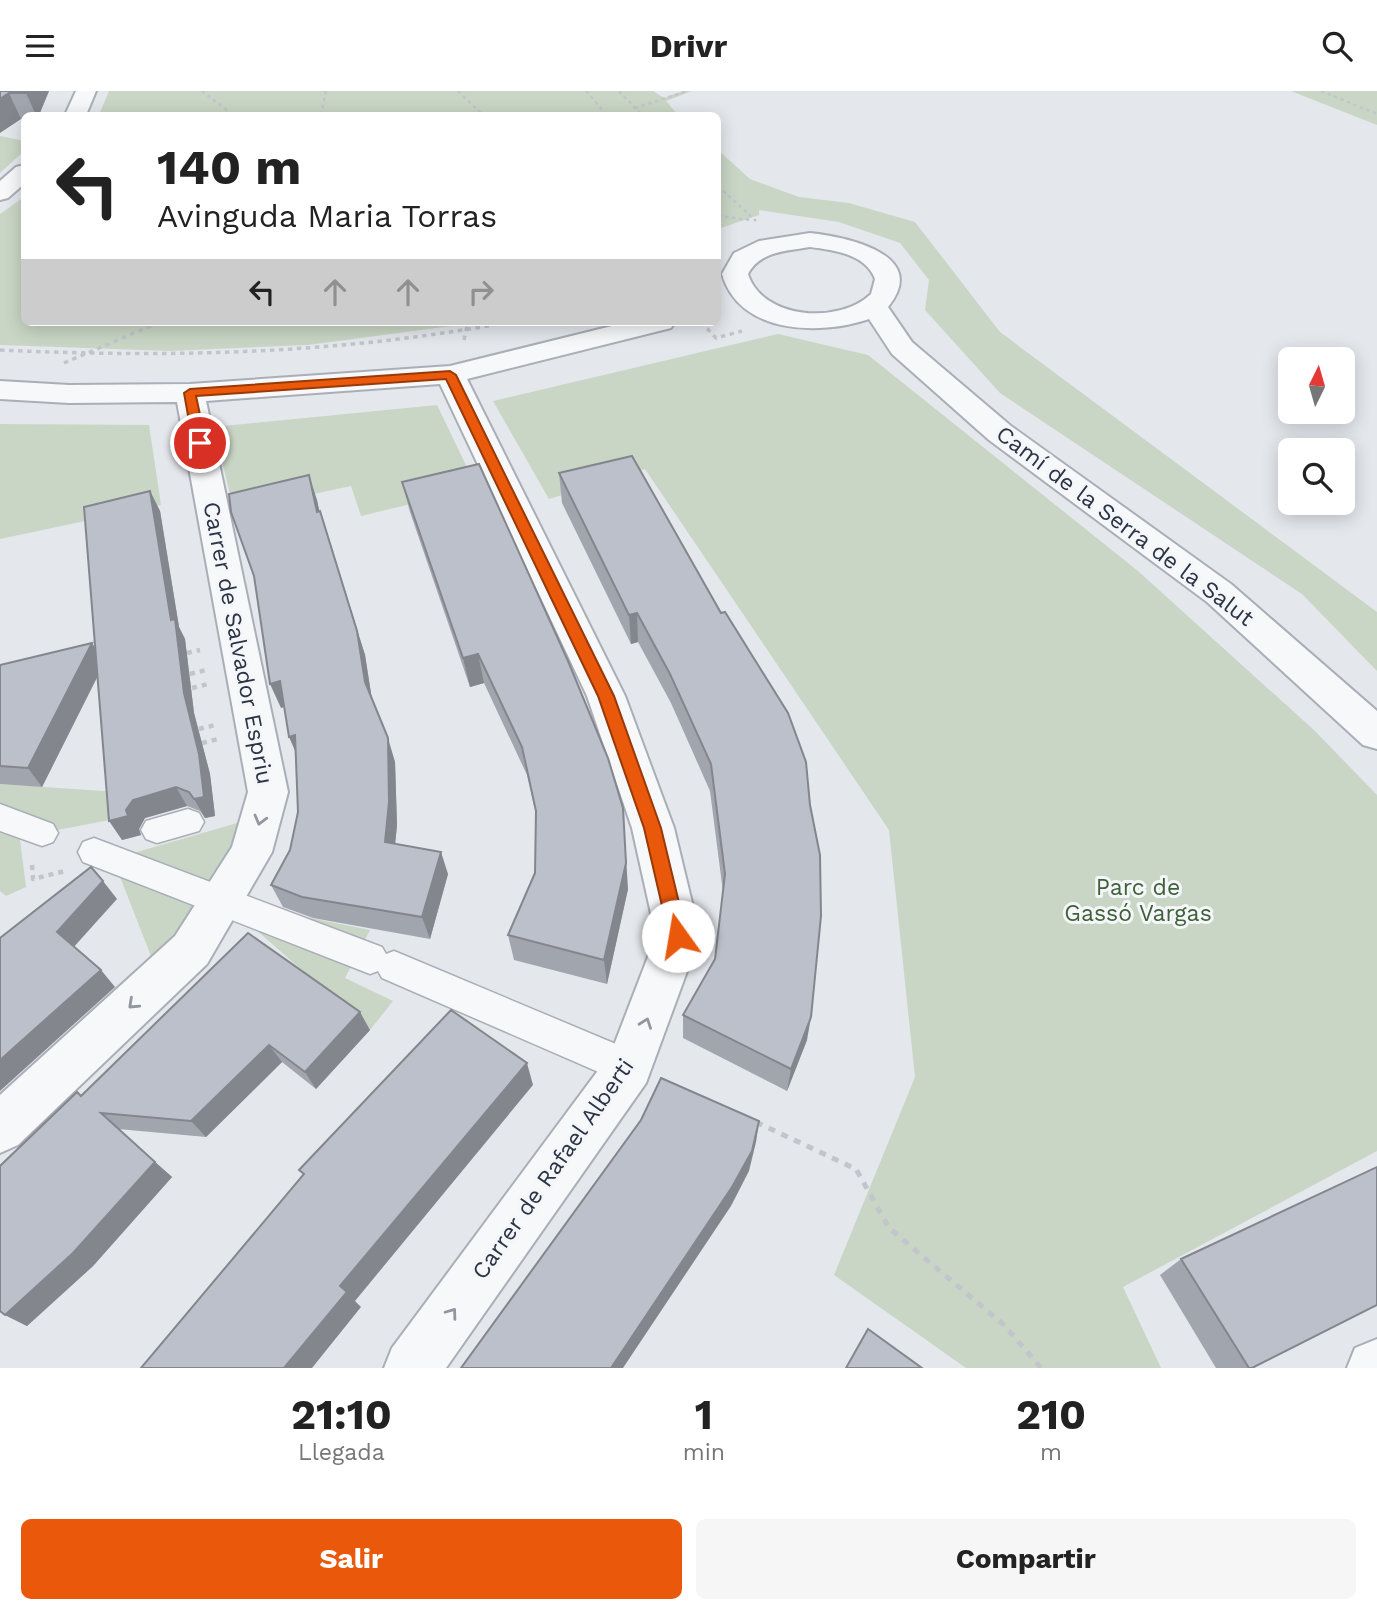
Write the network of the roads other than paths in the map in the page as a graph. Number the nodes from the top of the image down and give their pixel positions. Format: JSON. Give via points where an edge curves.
{"nodes":[{"id":1,"x":86,"y":91,"type":"edge"},
{"id":2,"x":77,"y":112,"type":"edge"},
{"id":3,"x":21,"y":175,"type":"edge"},
{"id":4,"x":0,"y":193,"type":"edge"},
{"id":5,"x":725,"y":294,"type":"edge"},
{"id":6,"x":874,"y":306,"type":"junction"},
{"id":7,"x":817,"y":321,"type":"junction"},
{"id":8,"x":645,"y":326,"type":"edge"},
{"id":9,"x":902,"y":348,"type":"junction"},
{"id":10,"x":450,"y":375,"type":"junction"},
{"id":11,"x":0,"y":390,"type":"edge"},
{"id":12,"x":190,"y":393,"type":"junction"},
{"id":13,"x":1377,"y":734,"type":"edge"},
{"id":14,"x":0,"y":817,"type":"edge"},
{"id":15,"x":187,"y":823,"type":"dead end"},
{"id":16,"x":157,"y":830,"type":"dead end"},
{"id":17,"x":42,"y":833,"type":"dead end"},
{"id":18,"x":93,"y":852,"type":"dead end"},
{"id":19,"x":221,"y":900,"type":"junction"},
{"id":20,"x":610,"y":1059,"type":"dead end"},
{"id":21,"x":0,"y":1128,"type":"edge"},
{"id":22,"x":412,"y":1368,"type":"edge"}],
"edges":[{"from":1,"to":2,"type":"street"},
{"from":3,"to":4,"type":"street"},
{"from":5,"to":6,"type":"street","via":[[744,258],[770,244],[810,240],[850,247],[879,263],[888,285]]},
{"from":5,"to":7,"type":"street","via":[[774,314]]},
{"from":6,"to":7,"type":"street","via":[[839,319]]},
{"from":6,"to":9,"type":"street","name":"Camí de la Serra de la Salut"},
{"from":7,"to":9,"type":"street","name":"Camí de la Serra de la Salut"},
{"from":8,"to":10,"type":"street"},
{"from":9,"to":13,"type":"street","name":"Camí de la Serra de la Salut","via":[[1000,432],[1219,593]]},
{"from":10,"to":12,"type":"street"},
{"from":22,"to":10,"type":"street","name":"Carrer de Rafael Alberti","one_way":true,"via":[[629,1067],[678,936],[653,828],[606,696]]},
{"from":11,"to":12,"type":"street"},
{"from":12,"to":19,"type":"street","name":"Carrer de Salvador Espriu","one_way":true,"via":[[268,792],[251,852]]},
{"from":14,"to":17,"type":"street"},
{"from":15,"to":16,"type":"street"},
{"from":18,"to":19,"type":"street"},
{"from":19,"to":20,"type":"street","via":[[382,962]]},
{"from":19,"to":21,"type":"street","name":"Carrer de Salvador Espriu","one_way":true,"via":[[191,950]]}]}
